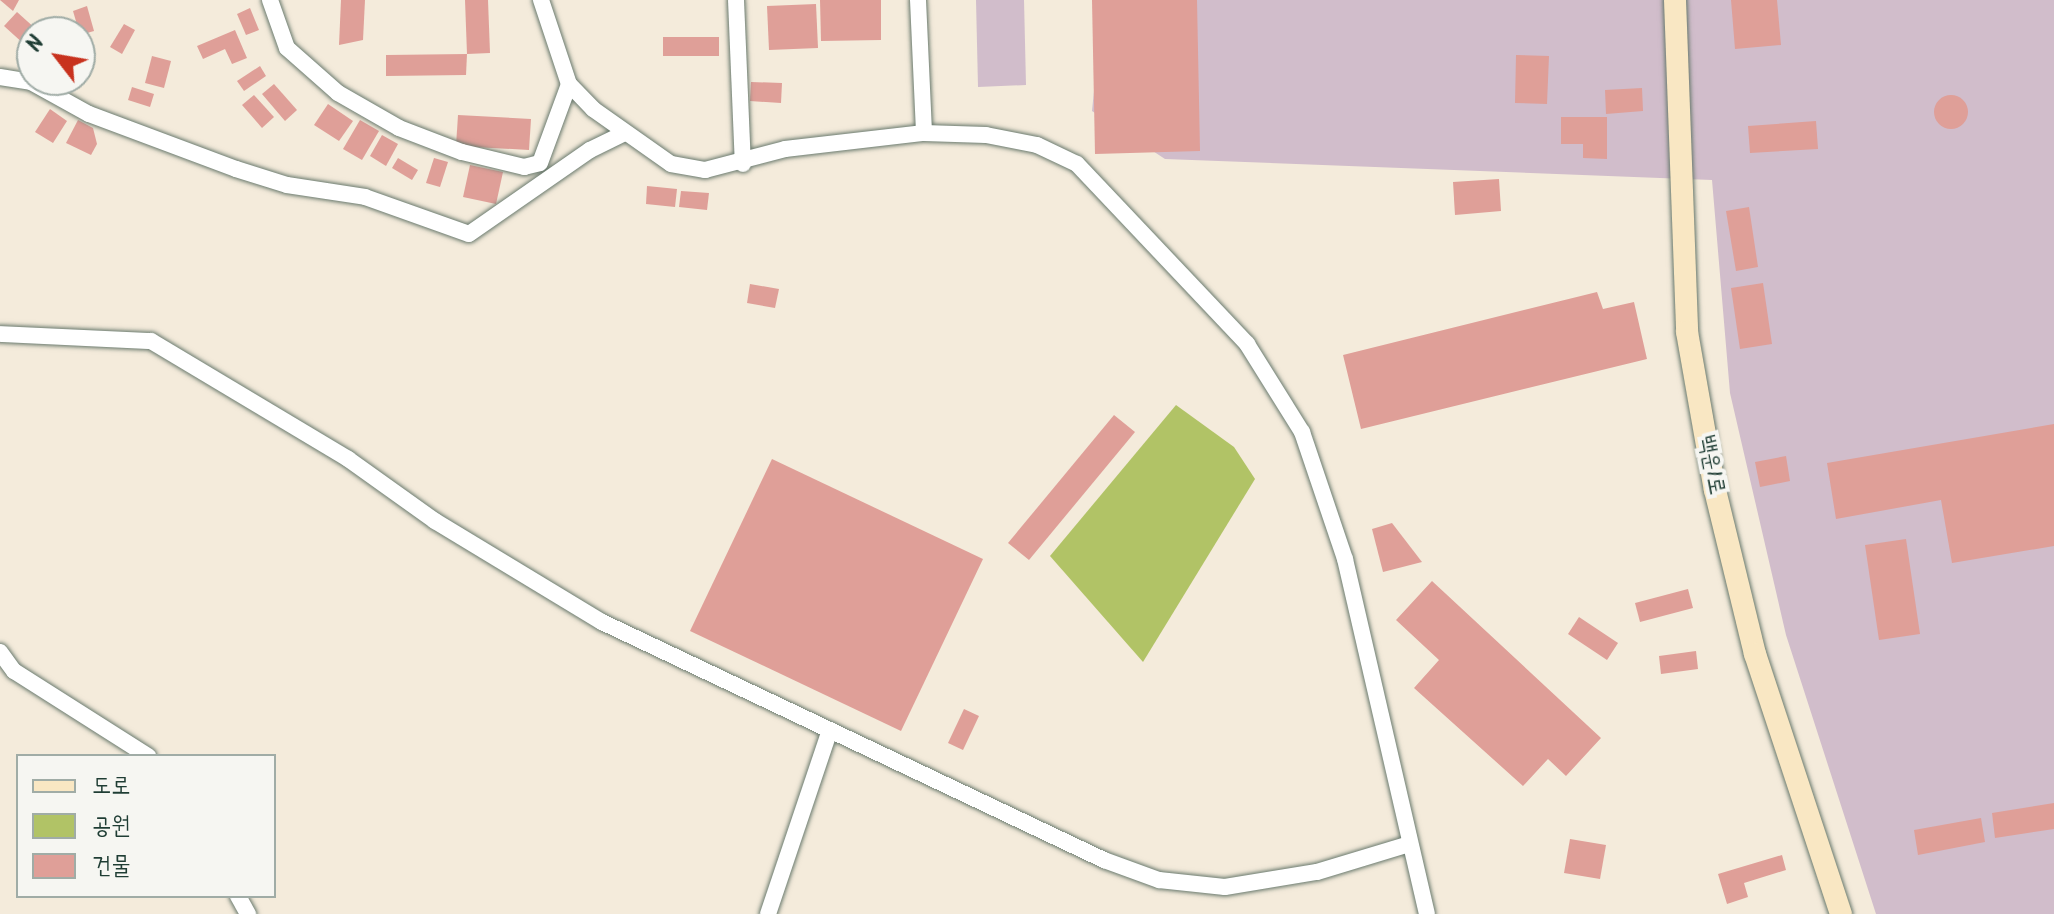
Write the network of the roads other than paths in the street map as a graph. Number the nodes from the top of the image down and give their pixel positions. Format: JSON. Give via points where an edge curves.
{"nodes":[{"id":1,"x":270,"y":0,"type":"edge"},
{"id":2,"x":541,"y":0,"type":"edge"},
{"id":3,"x":736,"y":0,"type":"edge"},
{"id":4,"x":918,"y":0,"type":"edge"},
{"id":5,"x":1675,"y":0,"type":"edge"},
{"id":6,"x":0,"y":77,"type":"edge"},
{"id":7,"x":569,"y":84,"type":"junction"},
{"id":8,"x":625,"y":133,"type":"junction"},
{"id":9,"x":924,"y":133,"type":"junction"},
{"id":10,"x":743,"y":164,"type":"junction"},
{"id":11,"x":0,"y":334,"type":"edge"},
{"id":12,"x":0,"y":652,"type":"edge"},
{"id":13,"x":830,"y":730,"type":"junction"},
{"id":14,"x":145,"y":754,"type":"edge"},
{"id":15,"x":1410,"y":844,"type":"junction"},
{"id":16,"x":768,"y":914,"type":"edge"},
{"id":17,"x":1427,"y":914,"type":"edge"},
{"id":18,"x":1841,"y":914,"type":"edge"}],
"edges":[{"from":1,"to":7,"type":"street","via":[[287,48],[338,93],[399,128],[462,152],[524,167],[540,163]]},
{"from":2,"to":7,"type":"street"},
{"from":3,"to":10,"type":"street"},
{"from":4,"to":9,"type":"street"},
{"from":5,"to":18,"type":"main road","name":"백운1로","via":[[1687,332],[1715,490],[1755,654]]},
{"from":6,"to":8,"type":"street","via":[[31,82],[89,114],[236,169],[287,185],[365,197],[469,234],[590,150]]},
{"from":7,"to":8,"type":"street"},
{"from":8,"to":10,"type":"street","via":[[671,164],[705,170]]},
{"from":9,"to":10,"type":"street","via":[[785,149]]},
{"from":9,"to":15,"type":"street","via":[[1024,143],[1077,164],[1247,344],[1302,432],[1345,559]]},
{"from":11,"to":13,"type":"street","via":[[151,341],[348,459],[435,521],[602,622]]},
{"from":12,"to":14,"type":"street","via":[[14,671]]},
{"from":13,"to":15,"type":"street","via":[[1104,860],[1159,880],[1225,887],[1317,872]]},
{"from":13,"to":16,"type":"street"},
{"from":15,"to":17,"type":"street"}]}
